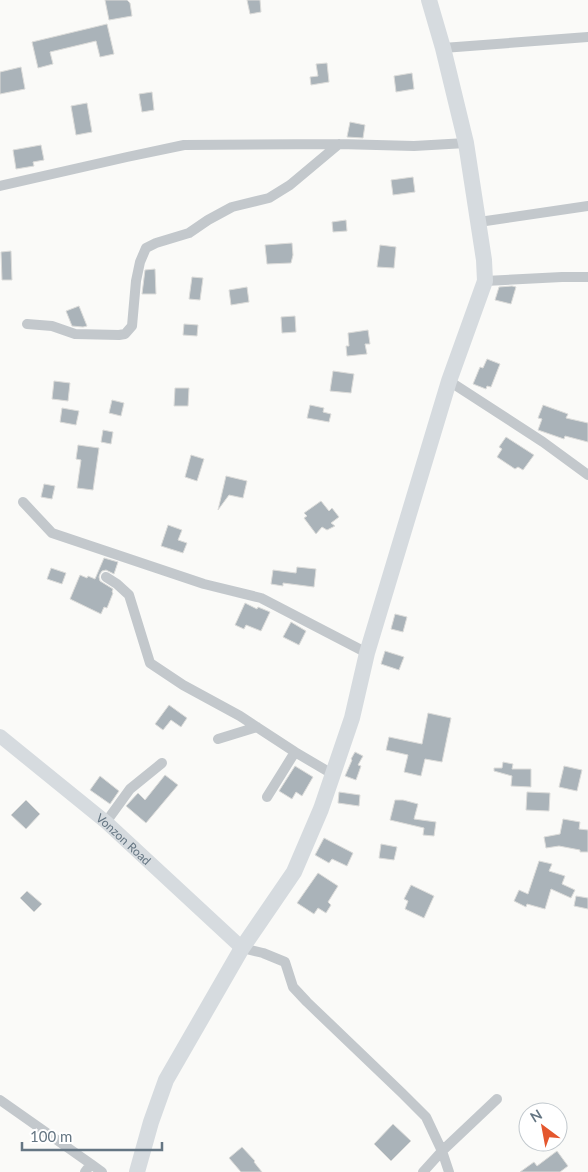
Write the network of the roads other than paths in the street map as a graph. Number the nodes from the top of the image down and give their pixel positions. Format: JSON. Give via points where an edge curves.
{"nodes":[{"id":1,"x":429,"y":0,"type":"edge"},
{"id":2,"x":588,"y":37,"type":"edge"},
{"id":3,"x":443,"y":48,"type":"junction"},
{"id":4,"x":466,"y":143,"type":"junction"},
{"id":5,"x":339,"y":144,"type":"junction"},
{"id":6,"x":0,"y":186,"type":"edge"},
{"id":7,"x":588,"y":206,"type":"edge"},
{"id":8,"x":479,"y":222,"type":"junction"},
{"id":9,"x":588,"y":277,"type":"edge"},
{"id":10,"x":485,"y":281,"type":"junction"},
{"id":11,"x":27,"y":324,"type":"dead end"},
{"id":12,"x":450,"y":382,"type":"junction"},
{"id":13,"x":588,"y":475,"type":"edge"},
{"id":14,"x":23,"y":502,"type":"dead end"},
{"id":15,"x":106,"y":577,"type":"dead end"},
{"id":16,"x":368,"y":653,"type":"junction"},
{"id":17,"x":257,"y":728,"type":"junction"},
{"id":18,"x":0,"y":736,"type":"edge"},
{"id":19,"x":218,"y":739,"type":"dead end"},
{"id":20,"x":295,"y":752,"type":"junction"},
{"id":21,"x":162,"y":763,"type":"dead end"},
{"id":22,"x":334,"y":775,"type":"junction"},
{"id":23,"x":267,"y":797,"type":"dead end"},
{"id":24,"x":106,"y":822,"type":"junction"},
{"id":25,"x":242,"y":948,"type":"junction"},
{"id":26,"x":498,"y":1099,"type":"dead end"},
{"id":27,"x":0,"y":1100,"type":"edge"},
{"id":28,"x":442,"y":1151,"type":"junction"},
{"id":29,"x":88,"y":1168,"type":"edge"},
{"id":30,"x":102,"y":1172,"type":"edge"},
{"id":31,"x":137,"y":1172,"type":"edge"},
{"id":32,"x":423,"y":1172,"type":"edge"},
{"id":33,"x":449,"y":1172,"type":"edge"}],
"edges":[{"from":1,"to":3,"type":"main road"},
{"from":2,"to":3,"type":"street"},
{"from":3,"to":4,"type":"main road"},
{"from":4,"to":5,"type":"street","via":[[414,146]]},
{"from":4,"to":8,"type":"main road"},
{"from":5,"to":6,"type":"street","via":[[184,145]]},
{"from":5,"to":11,"type":"street","via":[[269,198],[232,207],[188,233],[146,248],[136,281],[132,326],[126,334],[75,334],[52,326]]},
{"from":7,"to":8,"type":"street"},
{"from":8,"to":10,"type":"main road"},
{"from":9,"to":10,"type":"street"},
{"from":10,"to":12,"type":"main road"},
{"from":12,"to":13,"type":"street"},
{"from":12,"to":16,"type":"main road"},
{"from":14,"to":16,"type":"street","via":[[52,533],[204,584],[260,598]]},
{"from":15,"to":17,"type":"street","via":[[129,595],[150,663]]},
{"from":16,"to":22,"type":"main road"},
{"from":17,"to":19,"type":"street"},
{"from":17,"to":20,"type":"street"},
{"from":18,"to":24,"type":"street","name":"Vonzon Road"},
{"from":20,"to":22,"type":"street"},
{"from":20,"to":23,"type":"street"},
{"from":21,"to":24,"type":"street","via":[[130,789]]},
{"from":22,"to":25,"type":"main road","via":[[294,872]]},
{"from":24,"to":25,"type":"street","name":"Vonzon Road"},
{"from":25,"to":28,"type":"street","via":[[285,962],[293,986],[307,1002],[426,1117]]},
{"from":25,"to":31,"type":"main road","via":[[166,1080]]},
{"from":26,"to":28,"type":"street"},
{"from":27,"to":29,"type":"street"},
{"from":28,"to":32,"type":"street"},
{"from":28,"to":33,"type":"street"},
{"from":29,"to":30,"type":"street"}]}
